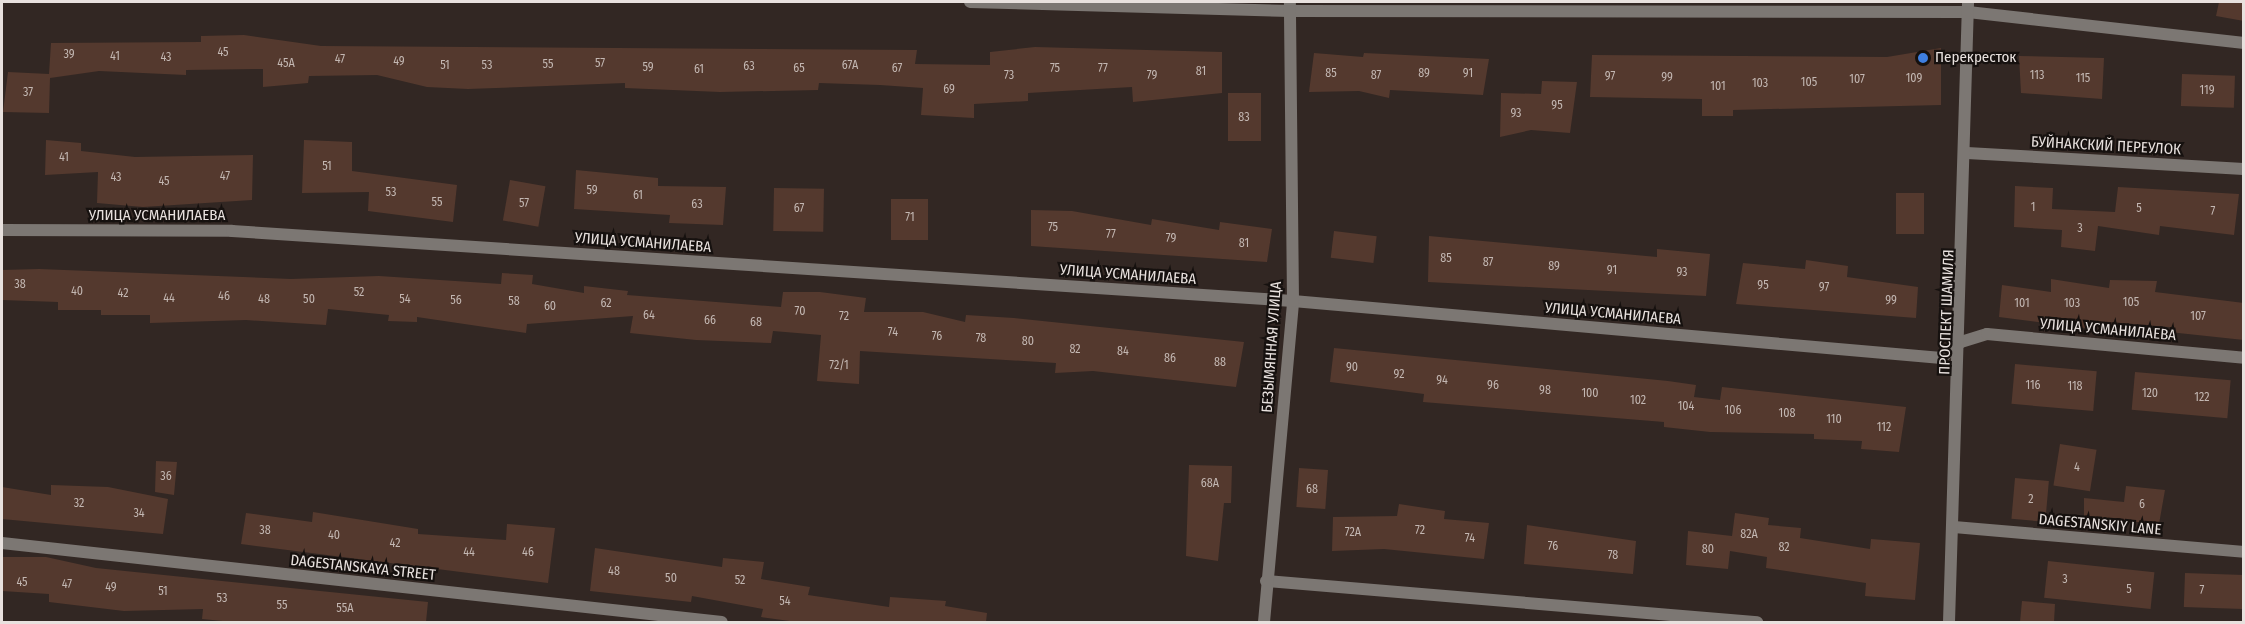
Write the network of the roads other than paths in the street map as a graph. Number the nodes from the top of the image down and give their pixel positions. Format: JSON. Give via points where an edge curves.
{"nodes":[{"id":1,"x":970,"y":2,"type":"edge"},
{"id":2,"x":1290,"y":6,"type":"edge"},
{"id":3,"x":1968,"y":7,"type":"edge"},
{"id":4,"x":2244,"y":43,"type":"edge"},
{"id":5,"x":1967,"y":153,"type":"junction"},
{"id":6,"x":2244,"y":169,"type":"edge"},
{"id":7,"x":2,"y":230,"type":"edge"},
{"id":8,"x":1293,"y":301,"type":"junction"},
{"id":9,"x":1961,"y":342,"type":"junction"},
{"id":10,"x":2244,"y":358,"type":"edge"},
{"id":11,"x":1954,"y":527,"type":"junction"},
{"id":12,"x":2,"y":543,"type":"edge"},
{"id":13,"x":2244,"y":552,"type":"edge"},
{"id":14,"x":1266,"y":581,"type":"junction"},
{"id":15,"x":722,"y":622,"type":"edge"},
{"id":16,"x":1264,"y":622,"type":"edge"},
{"id":17,"x":1757,"y":622,"type":"edge"},
{"id":18,"x":1949,"y":622,"type":"edge"}],
"edges":[{"from":1,"to":2,"type":"street"},
{"from":2,"to":3,"type":"street"},
{"from":2,"to":8,"type":"street","name":"БЕЗЫМЯННАЯ УЛИЦА"},
{"from":3,"to":4,"type":"street"},
{"from":3,"to":5,"type":"street","name":"ПРОСПЕКТ ШАМИЛЯ"},
{"from":5,"to":6,"type":"street","name":"БУЙНАКСКИЙ ПЕРЕУЛОК"},
{"from":5,"to":9,"type":"street","name":"ПРОСПЕКТ ШАМИЛЯ"},
{"from":7,"to":8,"type":"street","name":"УЛИЦА УСМАНИЛАЕВА","via":[[232,231]]},
{"from":8,"to":9,"type":"street","name":"УЛИЦА УСМАНИЛАЕВА","via":[[1941,358]]},
{"from":8,"to":14,"type":"street","name":"БЕЗЫМЯННАЯ УЛИЦА"},
{"from":9,"to":10,"type":"street","name":"УЛИЦА УСМАНИЛАЕВА","via":[[1987,334]]},
{"from":9,"to":11,"type":"street","name":"ПРОСПЕКТ ШАМИЛЯ"},
{"from":11,"to":13,"type":"street","name":"DAGESTANSKIY LANE"},
{"from":11,"to":18,"type":"street","name":"ПРОСПЕКТ ШАМИЛЯ"},
{"from":12,"to":15,"type":"street","name":"DAGESTANSKAYA STREET"},
{"from":14,"to":16,"type":"street","name":"БЕЗЫМЯННАЯ УЛИЦА"},
{"from":14,"to":17,"type":"street"}]}
